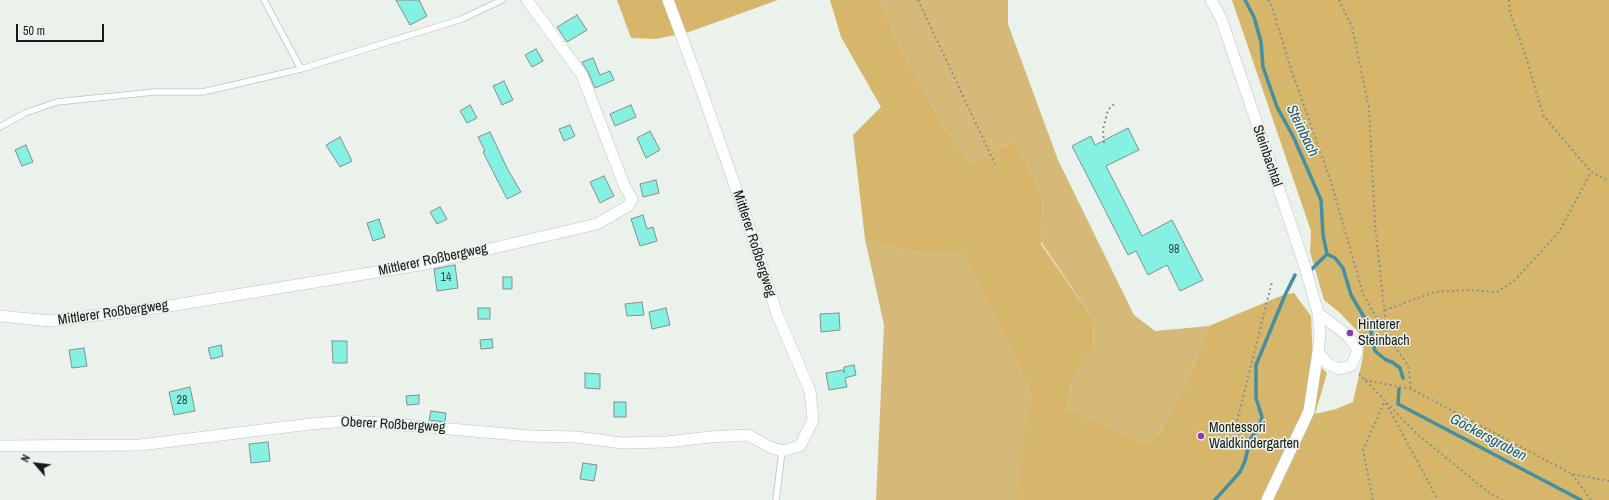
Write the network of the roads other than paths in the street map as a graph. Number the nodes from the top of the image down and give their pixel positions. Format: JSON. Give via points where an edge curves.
{"nodes":[{"id":1,"x":264,"y":0,"type":"edge"},
{"id":2,"x":502,"y":0,"type":"edge"},
{"id":3,"x":527,"y":0,"type":"edge"},
{"id":4,"x":668,"y":0,"type":"edge"},
{"id":5,"x":1211,"y":0,"type":"edge"},
{"id":6,"x":301,"y":69,"type":"junction"},
{"id":7,"x":0,"y":126,"type":"edge"},
{"id":8,"x":1318,"y":313,"type":"junction"},
{"id":9,"x":0,"y":316,"type":"edge"},
{"id":10,"x":1318,"y":352,"type":"junction"},
{"id":11,"x":0,"y":446,"type":"edge"},
{"id":12,"x":782,"y":451,"type":"junction"},
{"id":13,"x":776,"y":500,"type":"edge"},
{"id":14,"x":1268,"y":500,"type":"edge"}],
"edges":[{"from":1,"to":6,"type":"lane"},
{"from":2,"to":6,"type":"lane","via":[[462,19]]},
{"from":3,"to":9,"type":"street","name":"Mittlerer Roßbergweg","via":[[582,75],[624,185],[632,199],[628,206],[596,224],[425,264],[50,322]]},
{"from":4,"to":12,"type":"street","name":"Mittlerer Roßbergweg","via":[[743,209],[777,314],[810,391],[813,420],[800,446]]},
{"from":5,"to":8,"type":"street","name":"Steinbachtal","via":[[1221,18],[1305,267]]},
{"from":6,"to":7,"type":"lane","via":[[203,92],[154,92],[57,102],[25,113]]},
{"from":8,"to":10,"type":"street","name":"Steinbachtal"},
{"from":8,"to":10,"type":"street","via":[[1348,336],[1357,348],[1351,366],[1339,369],[1327,362]]},
{"from":10,"to":14,"type":"street","name":"Steinbachtal","via":[[1309,411]]},
{"from":11,"to":12,"type":"street","name":"Oberer Roßbergweg","via":[[140,445],[348,421],[530,436],[576,437],[622,443],[748,435]]},
{"from":12,"to":13,"type":"lane"}]}
